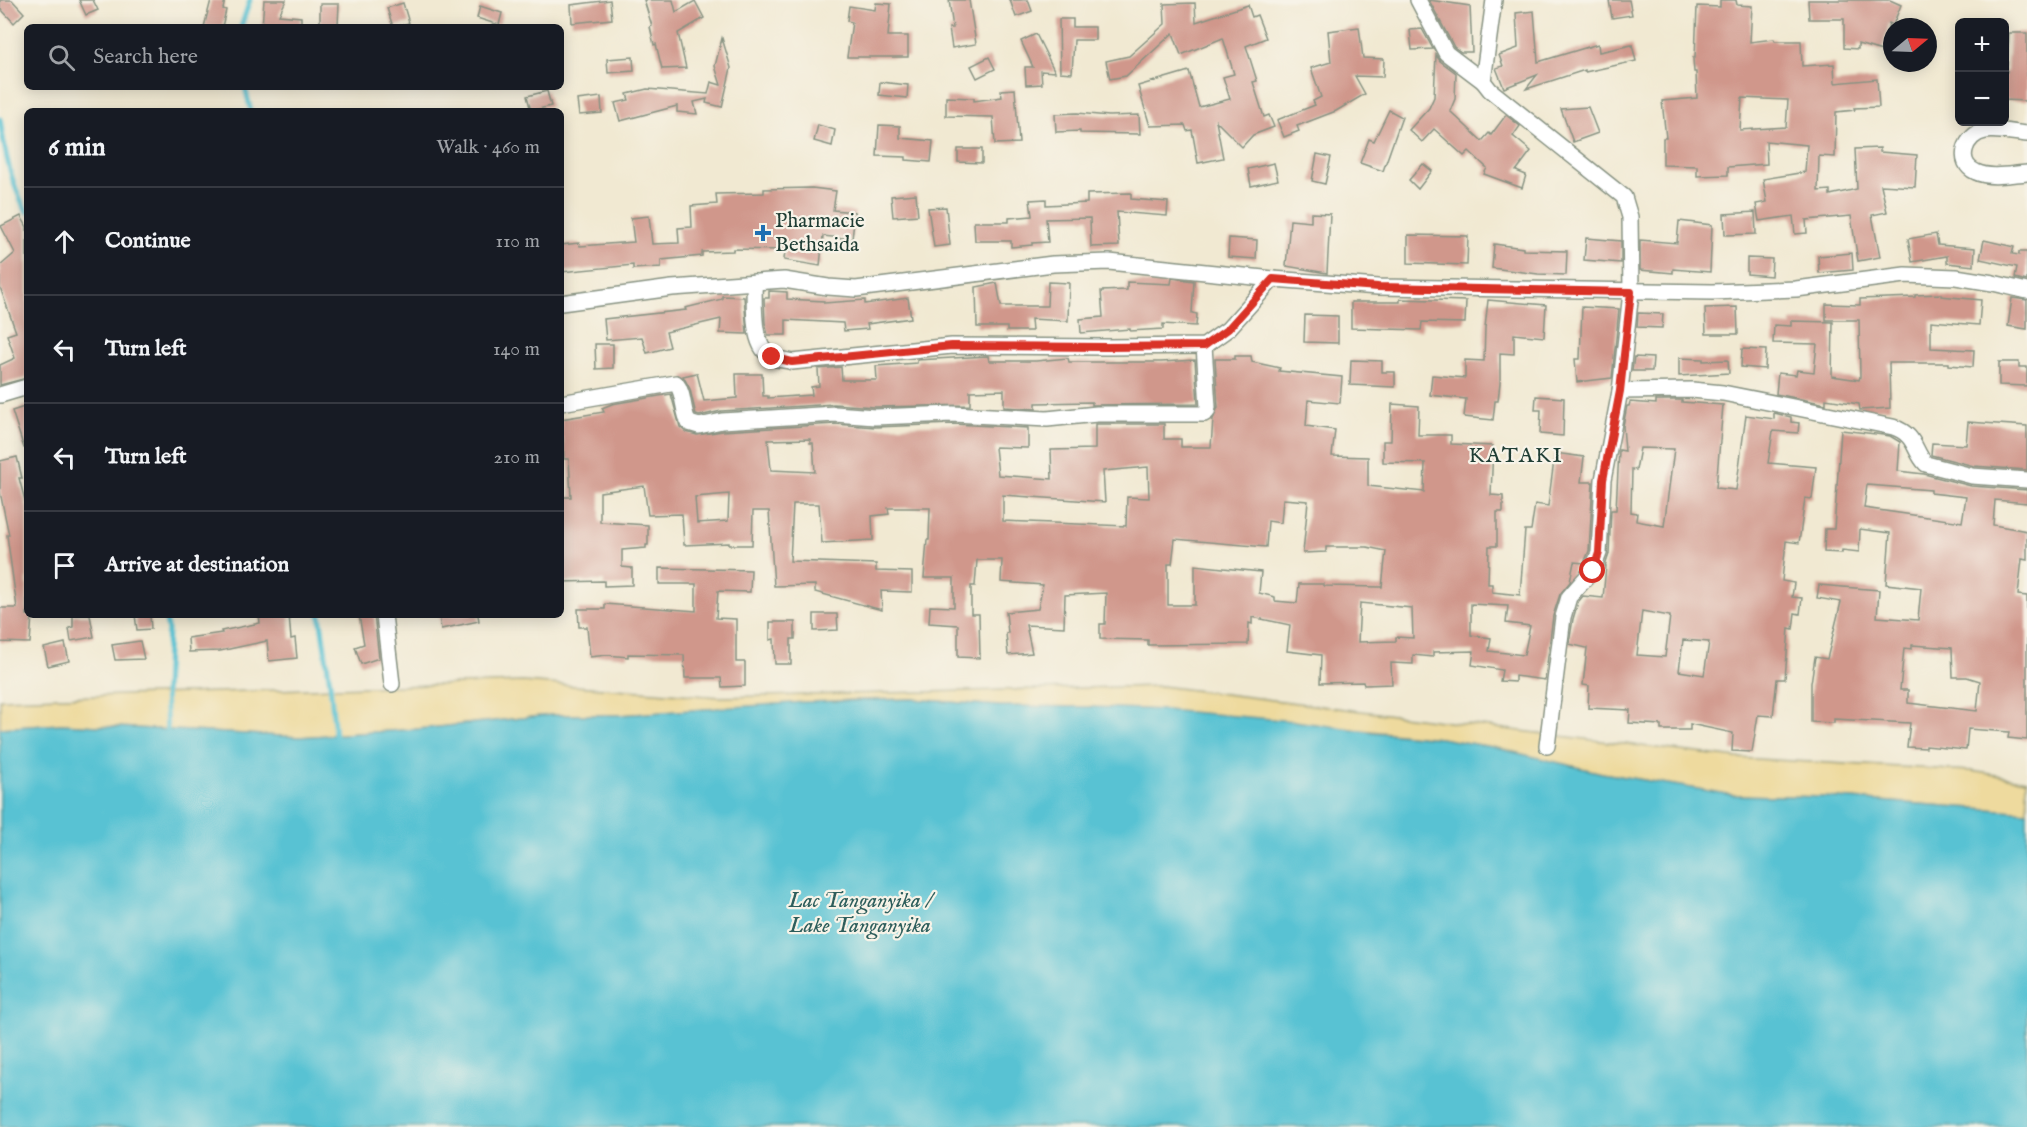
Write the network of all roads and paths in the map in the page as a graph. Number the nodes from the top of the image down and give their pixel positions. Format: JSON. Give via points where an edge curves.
{"nodes":[{"id":1,"x":1418,"y":0,"type":"edge"},
{"id":2,"x":1494,"y":0,"type":"edge"},
{"id":3,"x":1483,"y":81,"type":"junction"},
{"id":4,"x":2027,"y":134,"type":"edge"},
{"id":5,"x":2027,"y":173,"type":"edge"},
{"id":6,"x":1273,"y":279,"type":"junction"},
{"id":7,"x":754,"y":282,"type":"junction"},
{"id":8,"x":2027,"y":291,"type":"edge"},
{"id":9,"x":1631,"y":292,"type":"junction"},
{"id":10,"x":564,"y":303,"type":"edge"},
{"id":11,"x":1204,"y":346,"type":"junction"},
{"id":12,"x":24,"y":388,"type":"edge"},
{"id":13,"x":1620,"y":391,"type":"junction"},
{"id":14,"x":0,"y":395,"type":"edge"},
{"id":15,"x":564,"y":402,"type":"edge"},
{"id":16,"x":2027,"y":480,"type":"edge"},
{"id":17,"x":384,"y":618,"type":"edge"},
{"id":18,"x":392,"y":684,"type":"dead end"},
{"id":19,"x":1547,"y":746,"type":"dead end"}],
"edges":[{"from":1,"to":3,"type":"street","via":[[1446,53]]},
{"from":2,"to":3,"type":"street"},
{"from":3,"to":9,"type":"street","via":[[1624,197],[1630,217]]},
{"from":4,"to":5,"type":"street","via":[[1984,131],[1972,136],[1964,147],[1970,169],[1978,173]]},
{"from":6,"to":7,"type":"street","via":[[1109,262],[1053,264],[856,289],[783,280]]},
{"from":6,"to":9,"type":"street","via":[[1378,287]]},
{"from":6,"to":11,"type":"street","via":[[1228,329]]},
{"from":7,"to":10,"type":"street"},
{"from":7,"to":11,"type":"street","via":[[758,341],[772,357],[792,362],[952,346]]},
{"from":8,"to":9,"type":"street","via":[[1956,276],[1905,275],[1796,289]]},
{"from":9,"to":13,"type":"street"},
{"from":11,"to":15,"type":"street","via":[[1208,407],[1204,414],[1047,418],[835,414],[699,426],[685,417],[676,383]]},
{"from":12,"to":14,"type":"street"},
{"from":13,"to":16,"type":"street","via":[[1723,393],[1893,427],[1914,441],[1926,464],[1972,476]]},
{"from":13,"to":19,"type":"street","via":[[1603,480],[1599,553],[1593,571],[1569,597],[1563,618]]},
{"from":17,"to":18,"type":"street"}]}
